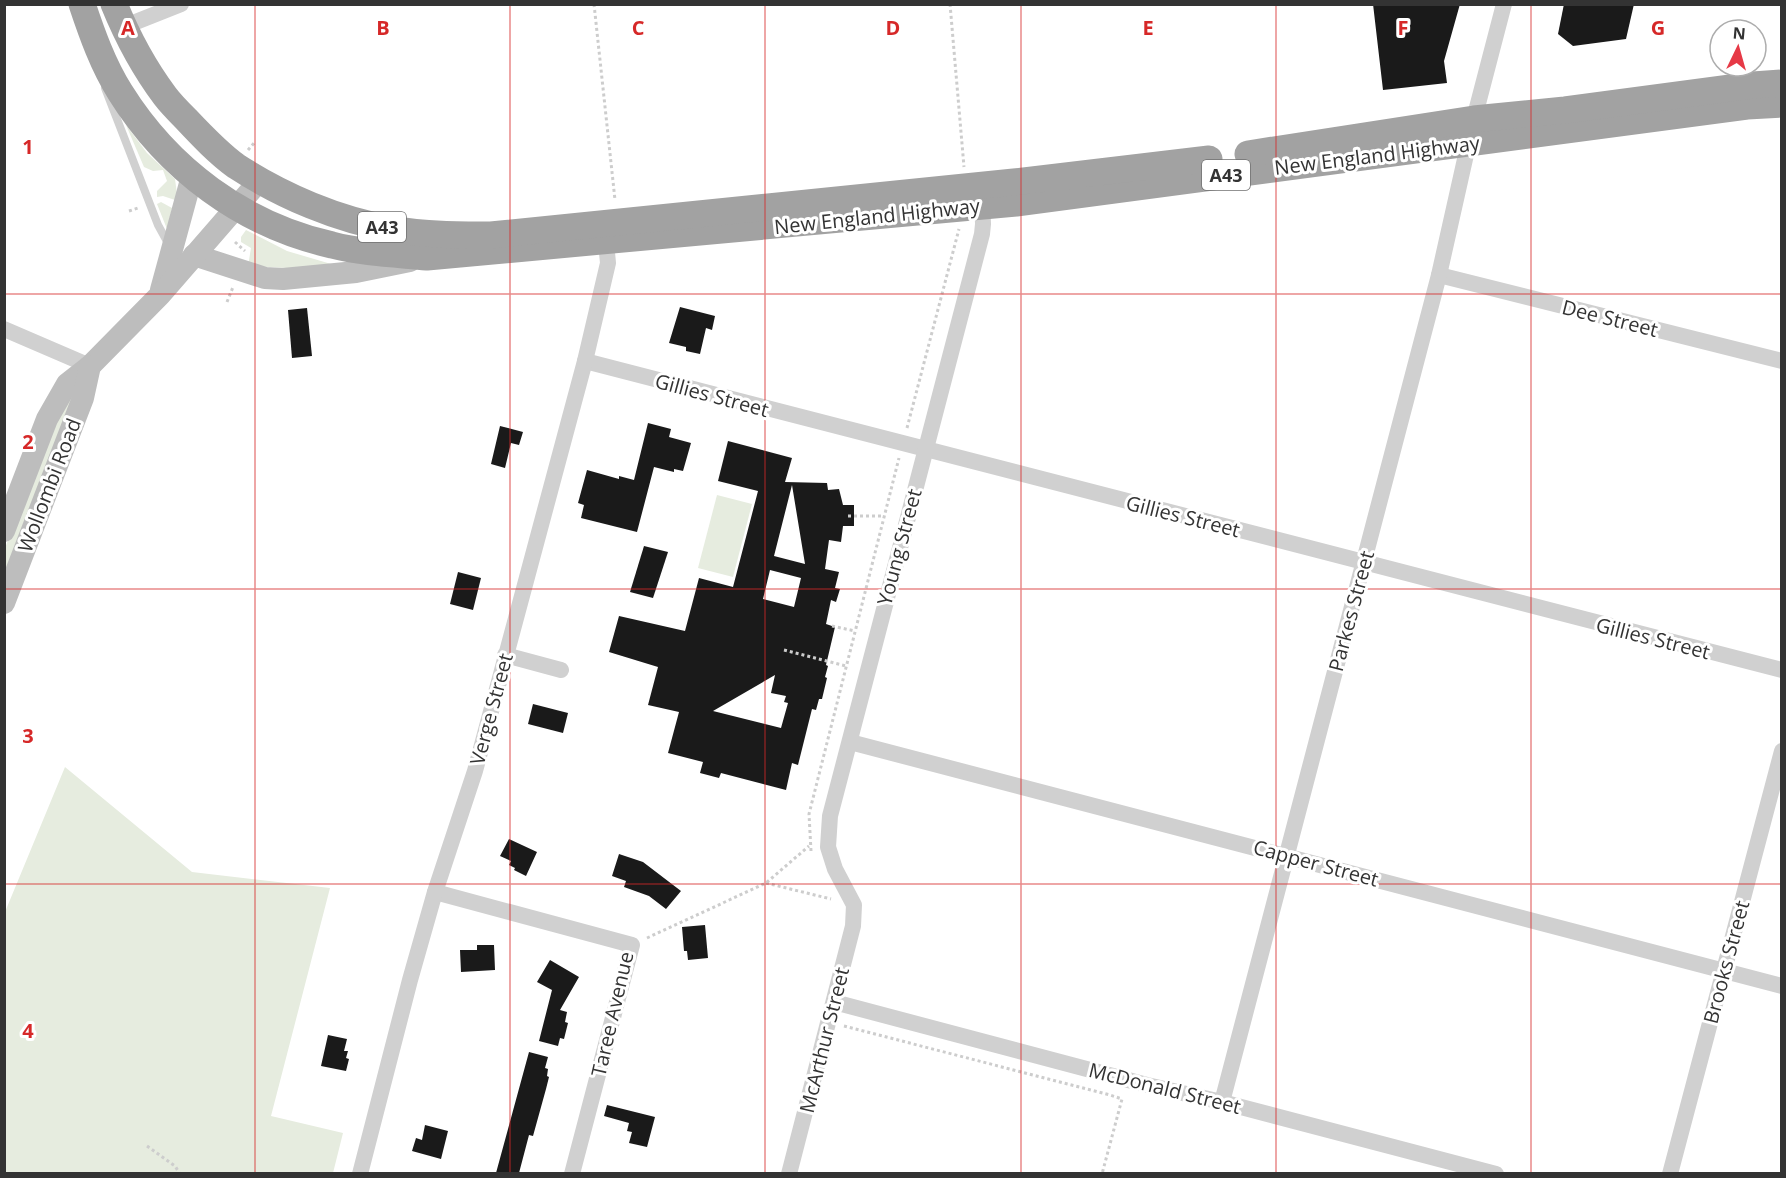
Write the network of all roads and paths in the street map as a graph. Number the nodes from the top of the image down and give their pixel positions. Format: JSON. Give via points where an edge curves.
{"nodes":[{"id":1,"x":81,"y":4,"type":"edge"},
{"id":2,"x":181,"y":4,"type":"edge"},
{"id":3,"x":594,"y":4,"type":"edge"},
{"id":4,"x":950,"y":4,"type":"edge"},
{"id":5,"x":1504,"y":4,"type":"edge"},
{"id":6,"x":119,"y":16,"type":"edge"},
{"id":7,"x":91,"y":31,"type":"junction"},
{"id":8,"x":1782,"y":83,"type":"edge"},
{"id":9,"x":1782,"y":104,"type":"edge"},
{"id":10,"x":1471,"y":131,"type":"junction"},
{"id":11,"x":192,"y":176,"type":"junction"},
{"id":12,"x":260,"y":180,"type":"junction"},
{"id":13,"x":976,"y":187,"type":"junction"},
{"id":14,"x":615,"y":203,"type":"dead end"},
{"id":15,"x":140,"y":207,"type":"dead end"},
{"id":16,"x":236,"y":208,"type":"junction"},
{"id":17,"x":129,"y":211,"type":"dead end"},
{"id":18,"x":606,"y":242,"type":"junction"},
{"id":19,"x":172,"y":251,"type":"junction"},
{"id":20,"x":194,"y":255,"type":"junction"},
{"id":21,"x":427,"y":257,"type":"junction"},
{"id":22,"x":1439,"y":275,"type":"junction"},
{"id":23,"x":235,"y":282,"type":"dead end"},
{"id":24,"x":160,"y":295,"type":"junction"},
{"id":25,"x":227,"y":302,"type":"dead end"},
{"id":26,"x":4,"y":329,"type":"edge"},
{"id":27,"x":585,"y":361,"type":"junction"},
{"id":28,"x":1782,"y":361,"type":"edge"},
{"id":29,"x":90,"y":366,"type":"junction"},
{"id":30,"x":906,"y":431,"type":"dead end"},
{"id":31,"x":925,"y":450,"type":"junction"},
{"id":32,"x":848,"y":516,"type":"dead end"},
{"id":33,"x":885,"y":516,"type":"dead end"},
{"id":34,"x":4,"y":531,"type":"edge"},
{"id":35,"x":1363,"y":562,"type":"junction"},
{"id":36,"x":4,"y":603,"type":"edge"},
{"id":37,"x":832,"y":626,"type":"dead end"},
{"id":38,"x":855,"y":631,"type":"dead end"},
{"id":39,"x":794,"y":647,"type":"dead end"},
{"id":40,"x":784,"y":650,"type":"dead end"},
{"id":41,"x":793,"y":652,"type":"junction"},
{"id":42,"x":505,"y":655,"type":"junction"},
{"id":43,"x":846,"y":666,"type":"dead end"},
{"id":44,"x":561,"y":670,"type":"dead end"},
{"id":45,"x":1782,"y":670,"type":"edge"},
{"id":46,"x":850,"y":742,"type":"junction"},
{"id":47,"x":1782,"y":751,"type":"edge"},
{"id":48,"x":809,"y":846,"type":"dead end"},
{"id":49,"x":1287,"y":855,"type":"junction"},
{"id":50,"x":766,"y":883,"type":"junction"},
{"id":51,"x":435,"y":892,"type":"junction"},
{"id":52,"x":833,"y":899,"type":"dead end"},
{"id":53,"x":854,"y":905,"type":"joint"},
{"id":54,"x":632,"y":945,"type":"junction"},
{"id":55,"x":1725,"y":971,"type":"junction"},
{"id":56,"x":1782,"y":986,"type":"edge"},
{"id":57,"x":834,"y":1002,"type":"junction"},
{"id":58,"x":845,"y":1027,"type":"dead end"},
{"id":59,"x":1222,"y":1102,"type":"junction"},
{"id":60,"x":147,"y":1146,"type":"dead end"},
{"id":61,"x":180,"y":1173,"type":"edge"},
{"id":62,"x":360,"y":1173,"type":"edge"},
{"id":63,"x":572,"y":1173,"type":"edge"},
{"id":64,"x":789,"y":1173,"type":"edge"},
{"id":65,"x":1102,"y":1173,"type":"edge"},
{"id":66,"x":1496,"y":1173,"type":"edge"},
{"id":67,"x":1670,"y":1173,"type":"edge"}],
"edges":[{"from":1,"to":7,"type":"highway","name":"New England Highway","number":"A43"},
{"from":2,"to":6,"type":"street"},
{"from":3,"to":14,"type":"path"},
{"from":4,"to":13,"type":"path"},
{"from":5,"to":10,"type":"street","name":"Parkes Street"},
{"from":6,"to":12,"type":"highway","name":"New England Highway","number":"A43","via":[[165,97],[206,141]]},
{"from":7,"to":11,"type":"highway","name":"New England Highway","number":"A43","via":[[103,61],[134,113]]},
{"from":7,"to":19,"type":"lane","via":[[108,99]]},
{"from":8,"to":10,"type":"highway","name":"New England Highway","number":"A43","via":[[1565,110]]},
{"from":9,"to":10,"type":"highway","name":"New England Highway","number":"A43"},
{"from":10,"to":13,"type":"highway","name":"New England Highway","number":"A43"},
{"from":10,"to":22,"type":"street","name":"Parkes Street"},
{"from":11,"to":16,"type":"highway","name":"New England Highway","number":"A43"},
{"from":11,"to":19,"type":"main road"},
{"from":12,"to":13,"type":"highway","name":"New England Highway","number":"A43","via":[[298,200],[364,223],[443,235],[492,235]]},
{"from":12,"to":16,"type":"main road","name":"Wollombi Road"},
{"from":13,"to":18,"type":"highway","name":"New England Highway","number":"A43"},
{"from":13,"to":30,"type":"path","via":[[960,227]]},
{"from":13,"to":31,"type":"street","name":"Young Street","via":[[982,234]]},
{"from":15,"to":17,"type":"path"},
{"from":16,"to":20,"type":"main road","name":"Wollombi Road"},
{"from":16,"to":21,"type":"highway","name":"New England Highway","number":"A43","via":[[268,225],[331,245]]},
{"from":18,"to":21,"type":"highway","name":"New England Highway","number":"A43"},
{"from":18,"to":27,"type":"street","name":"Verge Street","via":[[608,263]]},
{"from":19,"to":24,"type":"main road"},
{"from":20,"to":21,"type":"main road","via":[[265,278],[284,279],[356,272]]},
{"from":20,"to":24,"type":"main road","name":"Wollombi Road"},
{"from":22,"to":28,"type":"street","name":"Dee Street"},
{"from":22,"to":35,"type":"street","name":"Parkes Street"},
{"from":23,"to":25,"type":"path"},
{"from":24,"to":29,"type":"main road","name":"Wollombi Road"},
{"from":26,"to":29,"type":"street"},
{"from":27,"to":31,"type":"street","name":"Gillies Street"},
{"from":27,"to":42,"type":"street","name":"Verge Street"},
{"from":29,"to":34,"type":"main road","name":"Wollombi Road","via":[[67,384],[47,419]]},
{"from":29,"to":36,"type":"main road","name":"Wollombi Road","via":[[83,398]]},
{"from":31,"to":35,"type":"street","name":"Gillies Street"},
{"from":31,"to":46,"type":"street","name":"Young Street"},
{"from":32,"to":33,"type":"path"},
{"from":35,"to":45,"type":"street","name":"Gillies Street"},
{"from":35,"to":49,"type":"street","name":"Parkes Street"},
{"from":37,"to":38,"type":"path"},
{"from":39,"to":41,"type":"path"},
{"from":40,"to":41,"type":"path"},
{"from":41,"to":43,"type":"path"},
{"from":42,"to":44,"type":"street"},
{"from":42,"to":51,"type":"street","name":"Verge Street","via":[[475,771]]},
{"from":46,"to":49,"type":"street","name":"Capper Street"},
{"from":46,"to":53,"type":"street","name":"Young Street","via":[[830,816],[828,847]]},
{"from":47,"to":55,"type":"street","name":"Brooks Street"},
{"from":48,"to":50,"type":"path"},
{"from":49,"to":55,"type":"street","name":"Capper Street"},
{"from":49,"to":59,"type":"street","name":"Parkes Street"},
{"from":50,"to":52,"type":"path"},
{"from":50,"to":54,"type":"path"},
{"from":51,"to":54,"type":"street","name":"Taree Avenue"},
{"from":51,"to":62,"type":"street","name":"Verge Street"},
{"from":53,"to":57,"type":"street","name":"McArthur Street","via":[[853,926]]},
{"from":54,"to":63,"type":"street","name":"Taree Avenue"},
{"from":55,"to":56,"type":"street","name":"Capper Street"},
{"from":55,"to":67,"type":"street","name":"Brooks Street"},
{"from":57,"to":59,"type":"street","name":"McDonald Street"},
{"from":57,"to":64,"type":"street","name":"McArthur Street"},
{"from":58,"to":65,"type":"path","via":[[1122,1099]]},
{"from":59,"to":66,"type":"street","name":"McDonald Street"},
{"from":60,"to":61,"type":"path"}]}
